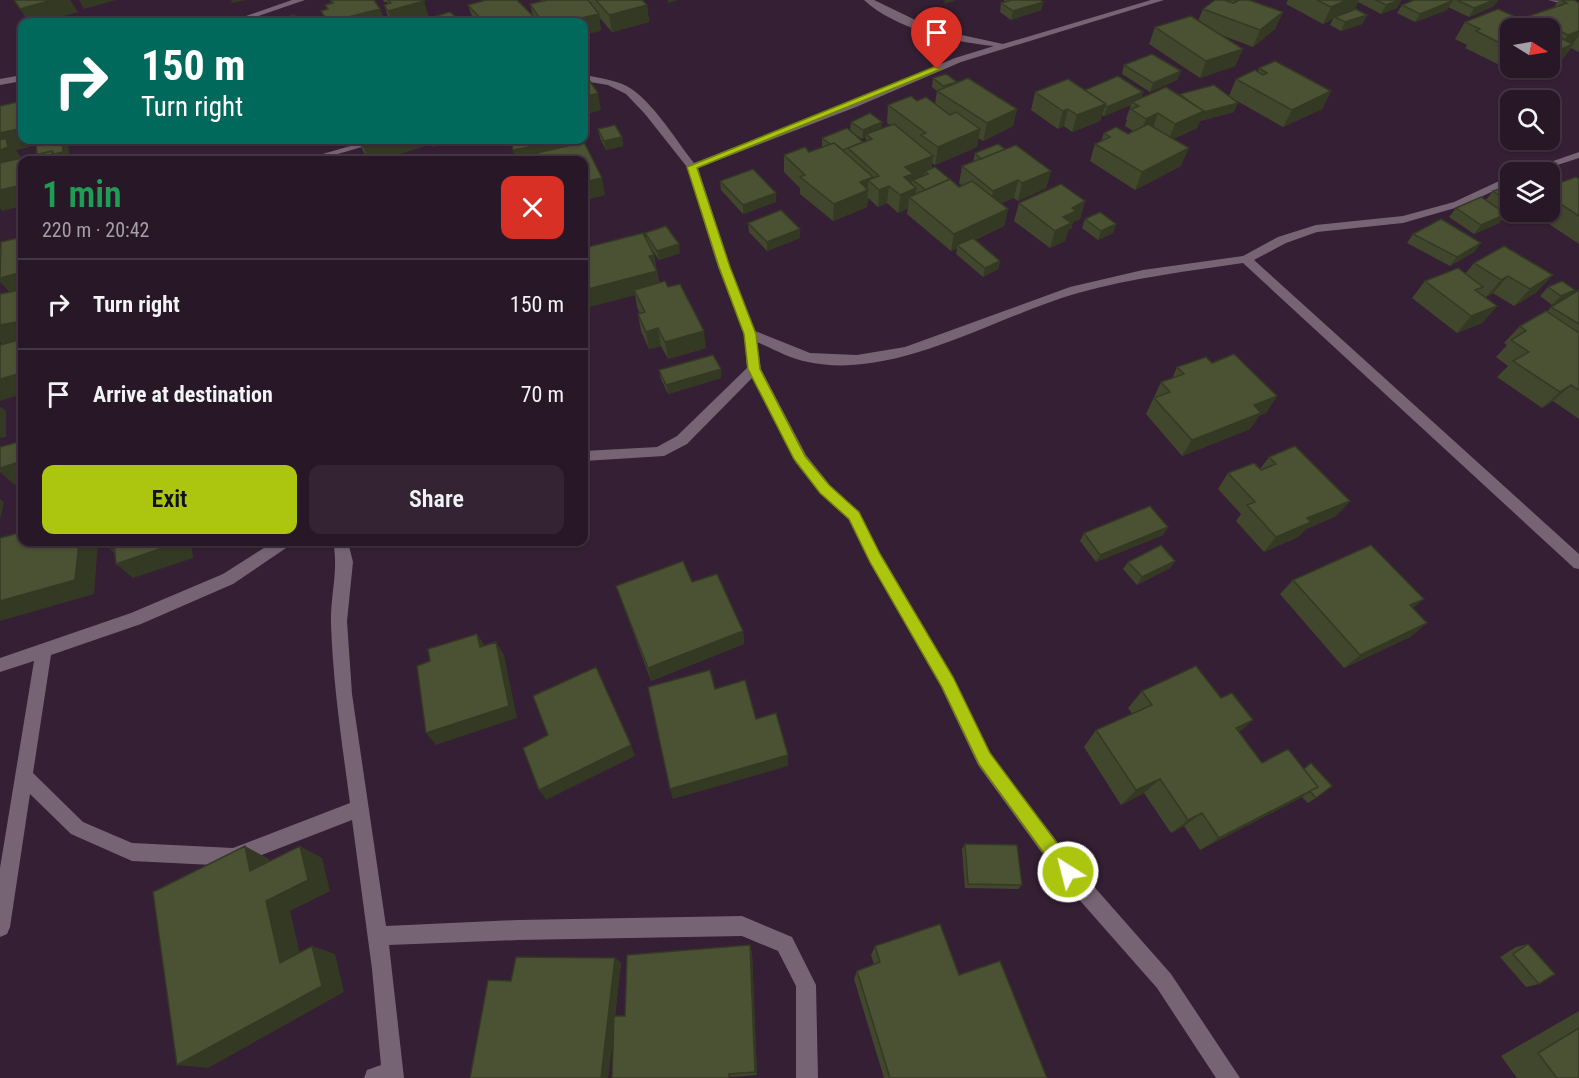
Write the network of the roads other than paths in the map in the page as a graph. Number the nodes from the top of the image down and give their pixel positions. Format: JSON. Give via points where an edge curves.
{"nodes":[{"id":1,"x":301,"y":0,"type":"edge"},
{"id":2,"x":868,"y":0,"type":"edge"},
{"id":3,"x":1160,"y":0,"type":"edge"},
{"id":4,"x":1552,"y":0,"type":"edge"},
{"id":5,"x":1579,"y":5,"type":"edge"},
{"id":6,"x":245,"y":18,"type":"edge"},
{"id":7,"x":1007,"y":44,"type":"junction"},
{"id":8,"x":18,"y":79,"type":"edge"},
{"id":9,"x":588,"y":79,"type":"edge"},
{"id":10,"x":0,"y":82,"type":"edge"},
{"id":11,"x":366,"y":144,"type":"edge"},
{"id":12,"x":1579,"y":154,"type":"edge"},
{"id":13,"x":322,"y":156,"type":"edge"},
{"id":14,"x":1556,"y":162,"type":"edge"},
{"id":15,"x":692,"y":167,"type":"junction"},
{"id":16,"x":1500,"y":184,"type":"edge"},
{"id":17,"x":1246,"y":259,"type":"junction"},
{"id":18,"x":750,"y":334,"type":"junction"},
{"id":19,"x":754,"y":369,"type":"junction"},
{"id":20,"x":588,"y":456,"type":"edge"},
{"id":21,"x":278,"y":546,"type":"edge"},
{"id":22,"x":341,"y":546,"type":"edge"},
{"id":23,"x":1579,"y":563,"type":"edge"},
{"id":24,"x":44,"y":650,"type":"junction"},
{"id":25,"x":0,"y":665,"type":"edge"},
{"id":26,"x":24,"y":776,"type":"junction"},
{"id":27,"x":360,"y":808,"type":"junction"},
{"id":28,"x":0,"y":927,"type":"edge"},
{"id":29,"x":377,"y":936,"type":"junction"},
{"id":30,"x":386,"y":1076,"type":"edge"},
{"id":31,"x":807,"y":1078,"type":"edge"},
{"id":32,"x":1229,"y":1078,"type":"edge"}],
"edges":[{"from":1,"to":6,"type":"street"},
{"from":2,"to":7,"type":"street","via":[[935,34]]},
{"from":3,"to":7,"type":"street"},
{"from":4,"to":5,"type":"street"},
{"from":7,"to":15,"type":"street"},
{"from":8,"to":10,"type":"street"},
{"from":9,"to":15,"type":"street","via":[[611,83],[629,92]]},
{"from":11,"to":13,"type":"street"},
{"from":12,"to":14,"type":"street"},
{"from":15,"to":18,"type":"street"},
{"from":16,"to":17,"type":"street","via":[[1458,204],[1403,219],[1316,229],[1282,240]]},
{"from":17,"to":18,"type":"street","via":[[1143,274],[1074,290],[907,351],[857,360],[809,358]]},
{"from":17,"to":23,"type":"street"},
{"from":18,"to":19,"type":"street"},
{"from":19,"to":20,"type":"street","via":[[682,440],[659,452]]},
{"from":19,"to":32,"type":"street","via":[[801,459],[854,516],[948,682],[984,759],[1068,872],[1164,981]]},
{"from":21,"to":24,"type":"street","via":[[228,579],[135,619]]},
{"from":22,"to":27,"type":"street","via":[[345,562],[339,621],[344,694]]},
{"from":24,"to":25,"type":"street"},
{"from":24,"to":26,"type":"street"},
{"from":26,"to":27,"type":"street","via":[[77,828],[132,852],[233,857]]},
{"from":26,"to":28,"type":"street"},
{"from":27,"to":29,"type":"street"},
{"from":29,"to":30,"type":"street"},
{"from":29,"to":31,"type":"street","via":[[742,926],[785,944],[806,985]]}]}
